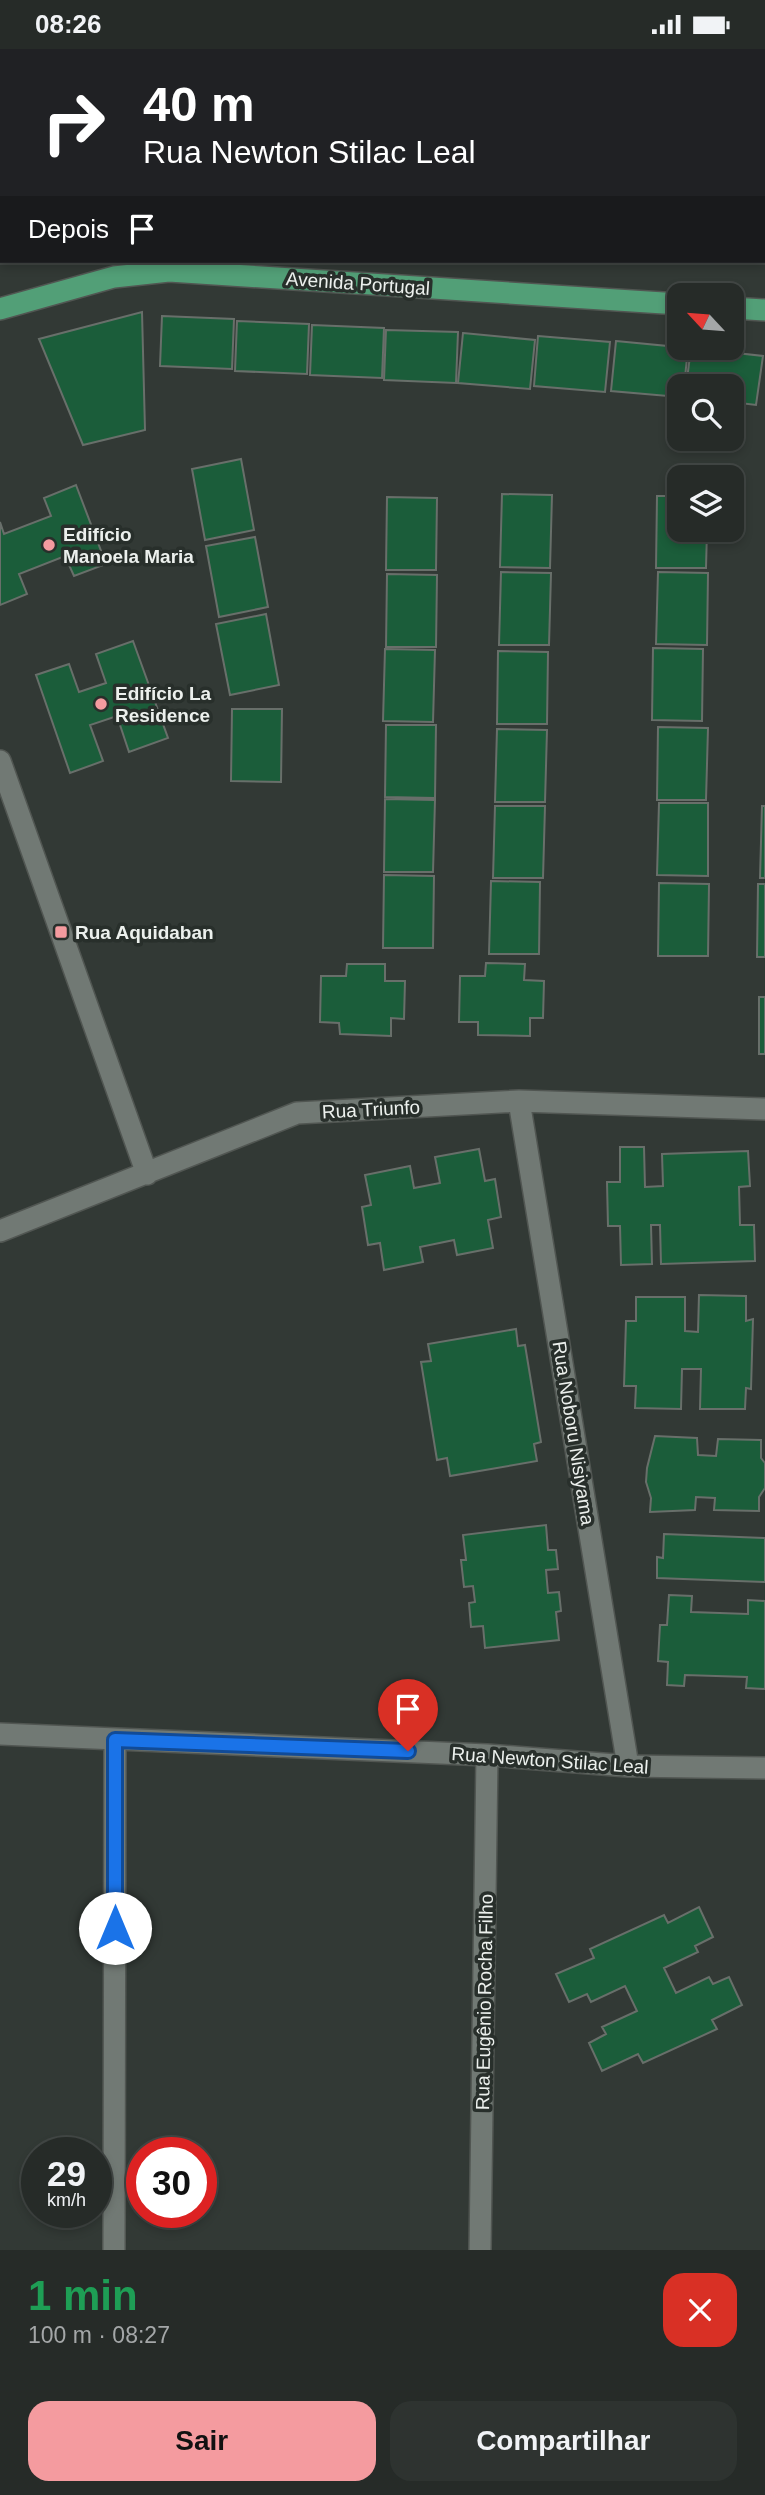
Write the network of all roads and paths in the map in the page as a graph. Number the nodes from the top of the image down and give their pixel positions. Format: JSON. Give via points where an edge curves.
{"nodes":[{"id":1,"x":667,"y":303,"type":"edge"},
{"id":2,"x":0,"y":309,"type":"edge"},
{"id":3,"x":744,"y":309,"type":"edge"},
{"id":4,"x":765,"y":310,"type":"edge"},
{"id":5,"x":0,"y":761,"type":"edge"},
{"id":6,"x":519,"y":1101,"type":"junction"},
{"id":7,"x":765,"y":1109,"type":"edge"},
{"id":8,"x":147,"y":1174,"type":"junction"},
{"id":9,"x":0,"y":1231,"type":"edge"},
{"id":10,"x":0,"y":1734,"type":"edge"},
{"id":11,"x":115,"y":1740,"type":"junction"},
{"id":12,"x":487,"y":1755,"type":"junction"},
{"id":13,"x":628,"y":1766,"type":"junction"},
{"id":14,"x":765,"y":1768,"type":"edge"},
{"id":15,"x":114,"y":2250,"type":"edge"},
{"id":16,"x":480,"y":2250,"type":"edge"}],
"edges":[{"from":1,"to":2,"type":"main road","name":"Avenida Portugal","via":[[169,271],[114,277]]},
{"from":3,"to":4,"type":"main road"},
{"from":5,"to":8,"type":"street"},
{"from":6,"to":7,"type":"street","name":"Rua Triunfo"},
{"from":6,"to":8,"type":"street","name":"Rua Triunfo","via":[[297,1113]]},
{"from":6,"to":13,"type":"street","name":"Rua Noboru Nisiyama"},
{"from":8,"to":9,"type":"street","name":"Rua Triunfo"},
{"from":10,"to":11,"type":"street","name":"Rua Newton Stilac Leal"},
{"from":11,"to":12,"type":"street","name":"Rua Newton Stilac Leal"},
{"from":11,"to":15,"type":"street"},
{"from":12,"to":13,"type":"street","name":"Rua Newton Stilac Leal"},
{"from":12,"to":16,"type":"street","name":"Rua Eugênio Rocha Filho"},
{"from":13,"to":14,"type":"street","name":"Rua Newton Stilac Leal"}]}
